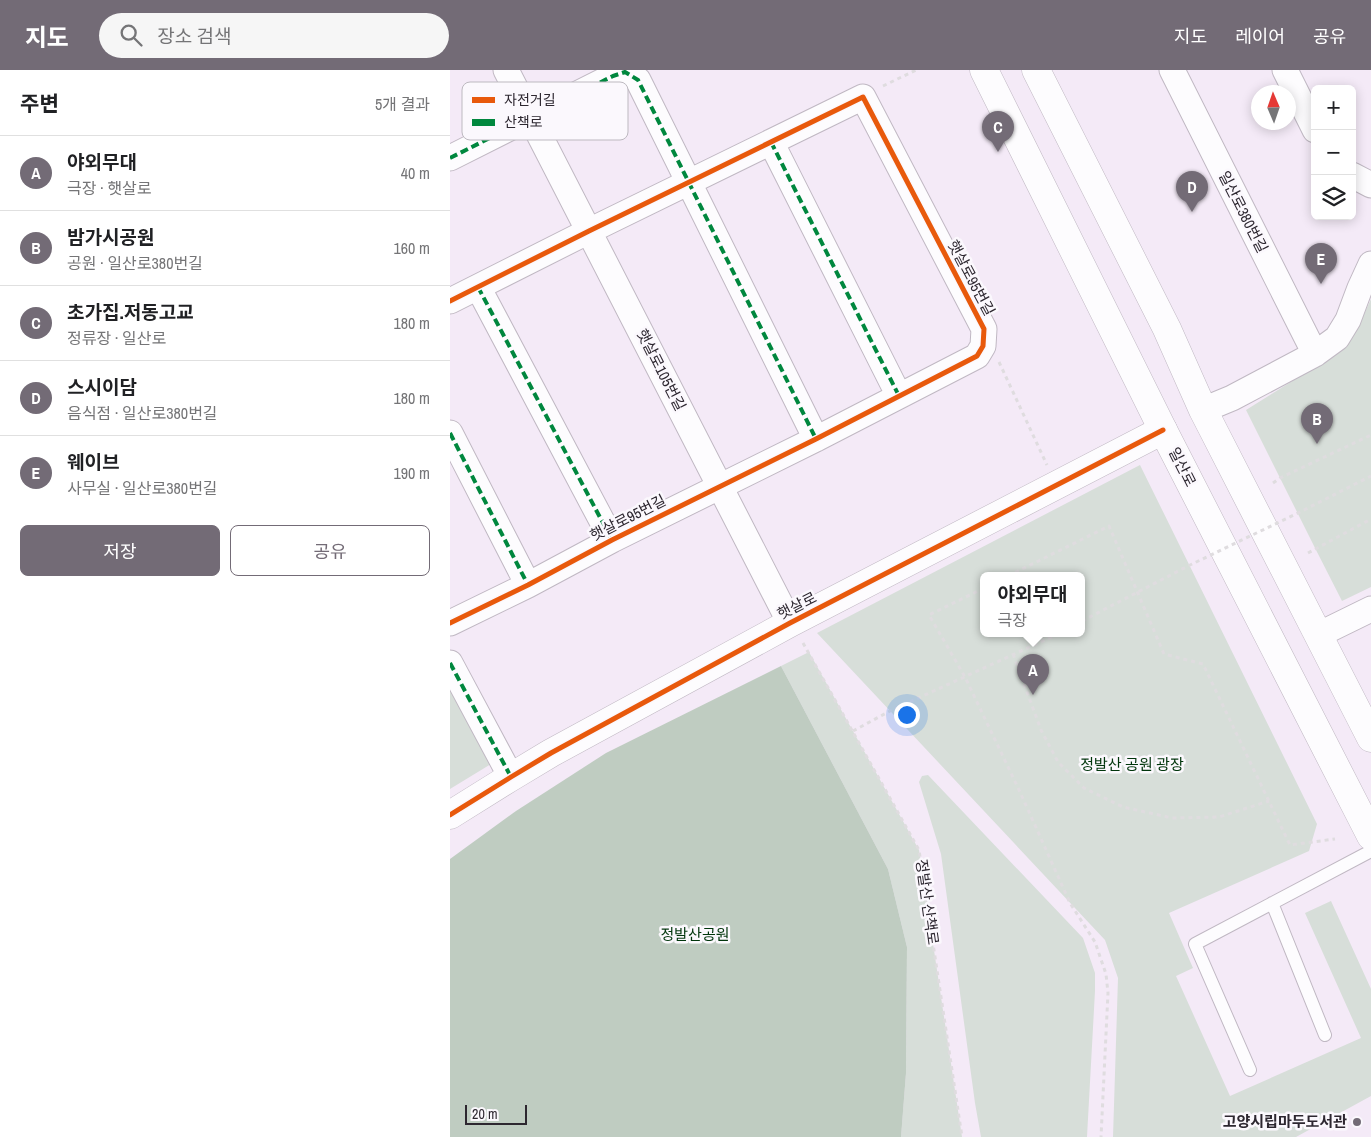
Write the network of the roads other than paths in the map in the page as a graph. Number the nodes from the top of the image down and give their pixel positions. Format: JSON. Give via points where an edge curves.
{"nodes":[{"id":1,"x":506,"y":70,"type":"edge"},
{"id":2,"x":984,"y":70,"type":"edge"},
{"id":3,"x":1036,"y":70,"type":"edge"},
{"id":4,"x":1172,"y":70,"type":"edge"},
{"id":5,"x":1285,"y":70,"type":"edge"},
{"id":6,"x":512,"y":82,"type":"edge"},
{"id":7,"x":601,"y":82,"type":"edge"},
{"id":8,"x":1311,"y":122,"type":"edge"},
{"id":9,"x":486,"y":140,"type":"edge"},
{"id":10,"x":543,"y":140,"type":"edge"},
{"id":11,"x":771,"y":142,"type":"junction"},
{"id":12,"x":450,"y":158,"type":"edge"},
{"id":13,"x":1354,"y":175,"type":"edge"},
{"id":14,"x":689,"y":182,"type":"junction"},
{"id":15,"x":1371,"y":185,"type":"edge"},
{"id":16,"x":589,"y":231,"type":"junction"},
{"id":17,"x":1371,"y":264,"type":"edge"},
{"id":18,"x":478,"y":287,"type":"junction"},
{"id":19,"x":450,"y":302,"type":"edge"},
{"id":20,"x":1315,"y":354,"type":"junction"},
{"id":21,"x":899,"y":396,"type":"junction"},
{"id":22,"x":1203,"y":410,"type":"junction"},
{"id":23,"x":1163,"y":430,"type":"junction"},
{"id":24,"x":450,"y":434,"type":"edge"},
{"id":25,"x":816,"y":439,"type":"junction"},
{"id":26,"x":720,"y":486,"type":"junction"},
{"id":27,"x":612,"y":540,"type":"junction"},
{"id":28,"x":528,"y":585,"type":"junction"},
{"id":29,"x":1371,"y":609,"type":"edge"},
{"id":30,"x":450,"y":623,"type":"edge"},
{"id":31,"x":794,"y":630,"type":"junction"},
{"id":32,"x":1318,"y":635,"type":"junction"},
{"id":33,"x":450,"y":663,"type":"edge"},
{"id":34,"x":1371,"y":738,"type":"edge"},
{"id":35,"x":511,"y":776,"type":"junction"},
{"id":36,"x":450,"y":816,"type":"edge"},
{"id":37,"x":1371,"y":836,"type":"edge"},
{"id":38,"x":1371,"y":851,"type":"edge"},
{"id":39,"x":1272,"y":903,"type":"junction"},
{"id":40,"x":1325,"y":1035,"type":"dead end"},
{"id":41,"x":1250,"y":1070,"type":"dead end"}],
"edges":[{"from":1,"to":6,"type":"street","name":"햇살로105번길"},
{"from":2,"to":23,"type":"main road","name":"일산로"},
{"from":3,"to":22,"type":"main road","via":[[1167,329]]},
{"from":4,"to":20,"type":"street","name":"일산로380번길"},
{"from":5,"to":8,"type":"street"},
{"from":7,"to":14,"type":"street","via":[[625,72],[638,80]]},
{"from":9,"to":12,"type":"street"},
{"from":10,"to":16,"type":"street","name":"햇살로105번길"},
{"from":11,"to":14,"type":"street"},
{"from":11,"to":21,"type":"street"},
{"from":11,"to":21,"type":"street","name":"햇살로95번길","via":[[863,97],[984,329],[983,346],[977,356]]},
{"from":13,"to":15,"type":"street"},
{"from":14,"to":16,"type":"street"},
{"from":14,"to":25,"type":"street"},
{"from":16,"to":18,"type":"street"},
{"from":16,"to":26,"type":"street","name":"햇살로105번길"},
{"from":17,"to":20,"type":"street","via":[[1341,332]]},
{"from":18,"to":19,"type":"street"},
{"from":18,"to":27,"type":"street","name":"햇살로95번길"},
{"from":20,"to":22,"type":"street"},
{"from":21,"to":25,"type":"street","name":"햇살로95번길"},
{"from":22,"to":32,"type":"main road"},
{"from":23,"to":31,"type":"main road","name":"햇살로"},
{"from":23,"to":37,"type":"main road","name":"일산로"},
{"from":24,"to":28,"type":"street"},
{"from":25,"to":26,"type":"street","name":"햇살로95번길"},
{"from":26,"to":27,"type":"street","name":"햇살로95번길"},
{"from":26,"to":31,"type":"street","name":"햇살로105번길"},
{"from":27,"to":28,"type":"street","name":"햇살로95번길"},
{"from":28,"to":30,"type":"street","name":"햇살로95번길"},
{"from":29,"to":32,"type":"street"},
{"from":31,"to":35,"type":"main road","name":"햇살로"},
{"from":32,"to":34,"type":"main road"},
{"from":33,"to":35,"type":"street"},
{"from":35,"to":36,"type":"main road","name":"햇살로"},
{"from":38,"to":39,"type":"lane"},
{"from":39,"to":40,"type":"lane"},
{"from":39,"to":41,"type":"lane","via":[[1195,944]]}]}
